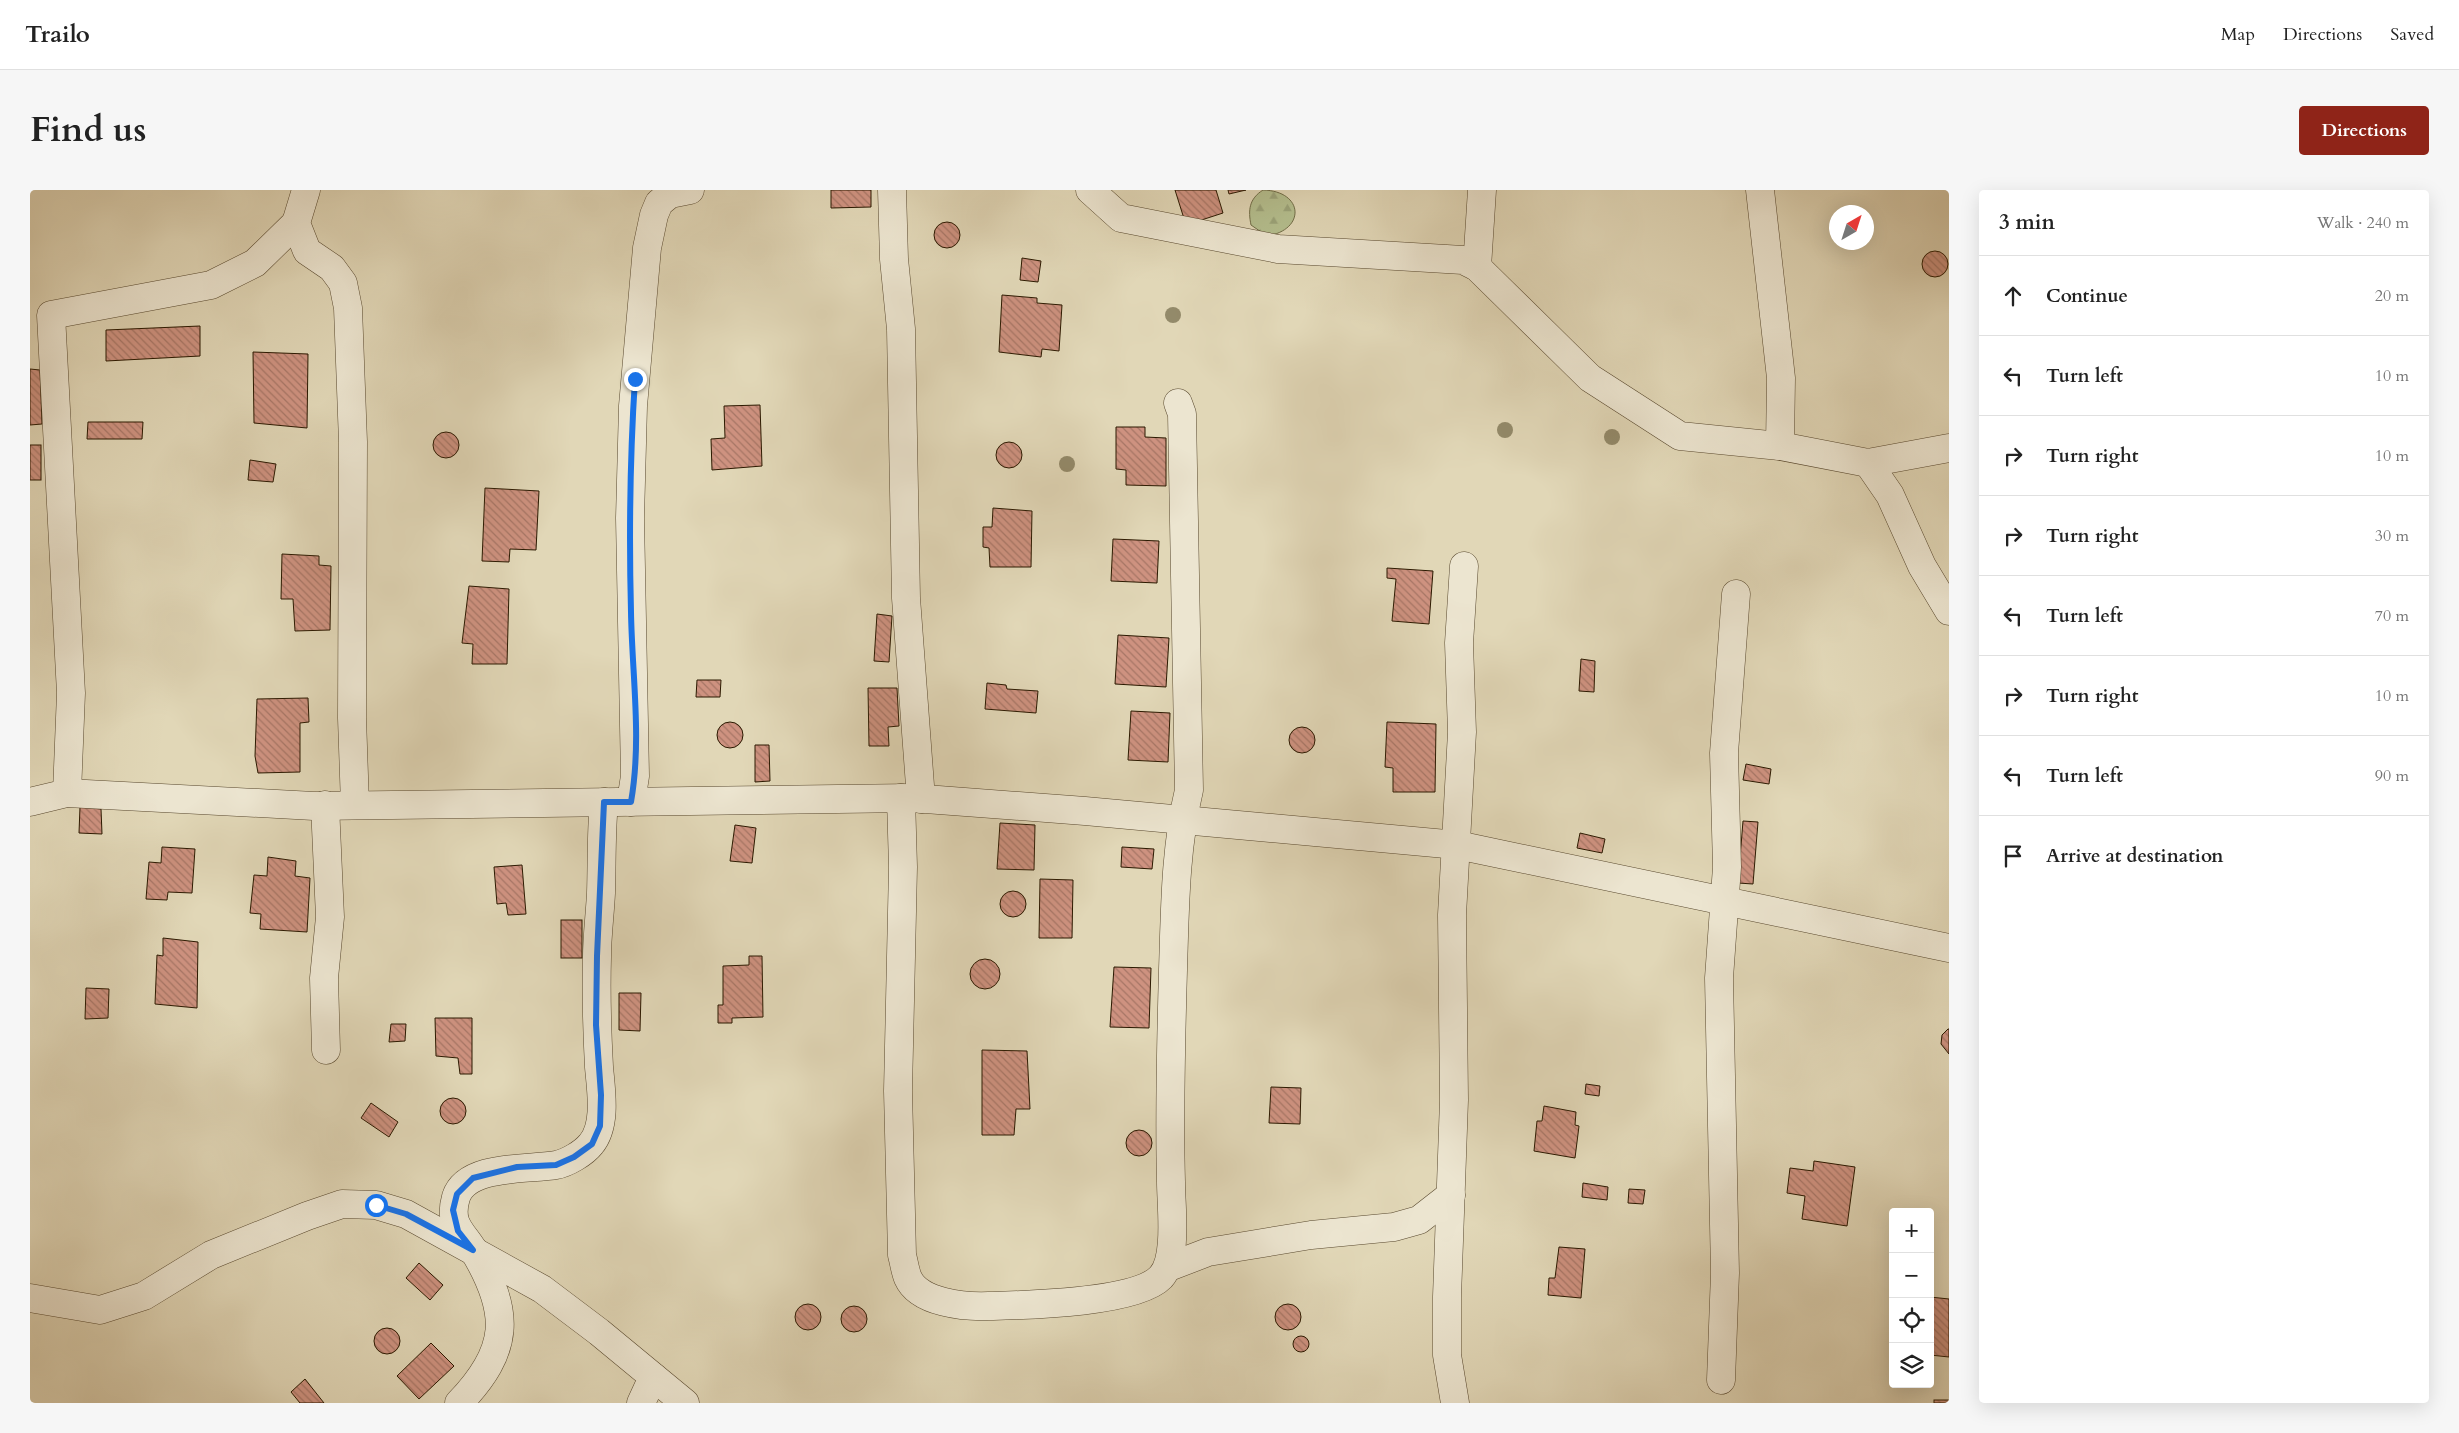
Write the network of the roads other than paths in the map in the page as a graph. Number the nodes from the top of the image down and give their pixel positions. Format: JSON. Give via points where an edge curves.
{"nodes":[{"id":1,"x":306,"y":190,"type":"edge"},
{"id":2,"x":690,"y":190,"type":"edge"},
{"id":3,"x":892,"y":190,"type":"edge"},
{"id":4,"x":1090,"y":190,"type":"edge"},
{"id":5,"x":1482,"y":190,"type":"edge"},
{"id":6,"x":1760,"y":190,"type":"edge"},
{"id":7,"x":296,"y":223,"type":"junction"},
{"id":8,"x":1477,"y":266,"type":"junction"},
{"id":9,"x":1178,"y":403,"type":"dead end"},
{"id":10,"x":1780,"y":446,"type":"junction"},
{"id":11,"x":1949,"y":448,"type":"edge"},
{"id":12,"x":1868,"y":463,"type":"junction"},
{"id":13,"x":1464,"y":566,"type":"dead end"},
{"id":14,"x":1736,"y":594,"type":"dead end"},
{"id":15,"x":1949,"y":611,"type":"edge"},
{"id":16,"x":67,"y":794,"type":"junction"},
{"id":17,"x":911,"y":799,"type":"junction"},
{"id":18,"x":30,"y":802,"type":"edge"},
{"id":19,"x":604,"y":802,"type":"junction"},
{"id":20,"x":631,"y":802,"type":"junction"},
{"id":21,"x":324,"y":806,"type":"junction"},
{"id":22,"x":355,"y":806,"type":"junction"},
{"id":23,"x":1182,"y":820,"type":"junction"},
{"id":24,"x":1457,"y":845,"type":"junction"},
{"id":25,"x":1723,"y":901,"type":"junction"},
{"id":26,"x":1949,"y":948,"type":"edge"},
{"id":27,"x":326,"y":1050,"type":"dead end"},
{"id":28,"x":1451,"y":1196,"type":"junction"},
{"id":29,"x":473,"y":1250,"type":"junction"},
{"id":30,"x":1169,"y":1266,"type":"junction"},
{"id":31,"x":30,"y":1298,"type":"edge"},
{"id":32,"x":653,"y":1377,"type":"junction"},
{"id":33,"x":1721,"y":1380,"type":"dead end"},
{"id":34,"x":458,"y":1403,"type":"edge"},
{"id":35,"x":641,"y":1403,"type":"edge"},
{"id":36,"x":685,"y":1403,"type":"edge"},
{"id":37,"x":1455,"y":1403,"type":"edge"}],
"edges":[{"from":1,"to":7,"type":"street"},
{"from":2,"to":20,"type":"street","via":[[670,194],[659,203],[647,248],[633,406],[630,518],[636,705],[635,776]]},
{"from":3,"to":17,"type":"street","via":[[901,329]]},
{"from":4,"to":8,"type":"street","via":[[1121,218],[1278,250],[1464,260]]},
{"from":5,"to":8,"type":"street"},
{"from":6,"to":10,"type":"street","via":[[1781,378]]},
{"from":7,"to":16,"type":"street","via":[[255,263],[211,285],[51,315],[72,693]]},
{"from":7,"to":22,"type":"street","via":[[307,251],[332,268],[342,283],[348,308],[354,442],[352,718]]},
{"from":8,"to":10,"type":"street","via":[[1590,378],[1680,436]]},
{"from":9,"to":23,"type":"street","via":[[1182,414],[1189,790]]},
{"from":10,"to":12,"type":"street"},
{"from":11,"to":12,"type":"street"},
{"from":12,"to":15,"type":"street","via":[[1890,495],[1922,566]]},
{"from":13,"to":24,"type":"street","via":[[1458,643],[1462,732]]},
{"from":14,"to":25,"type":"street","via":[[1724,753],[1727,867]]},
{"from":16,"to":18,"type":"street"},
{"from":16,"to":21,"type":"street"},
{"from":17,"to":20,"type":"street"},
{"from":17,"to":23,"type":"street"},
{"from":17,"to":30,"type":"street","via":[[903,867],[898,1111],[902,1255],[908,1279],[923,1294],[965,1307],[1038,1304],[1143,1289],[1159,1279]]},
{"from":19,"to":20,"type":"street"},
{"from":19,"to":22,"type":"street"},
{"from":19,"to":29,"type":"street","via":[[597,966],[600,1126],[592,1144],[556,1165],[517,1167],[473,1178],[457,1194],[453,1210],[458,1231]]},
{"from":21,"to":22,"type":"street"},
{"from":21,"to":27,"type":"street","via":[[330,917],[324,978]]},
{"from":23,"to":24,"type":"street"},
{"from":23,"to":30,"type":"street","via":[[1175,896]]},
{"from":24,"to":25,"type":"street"},
{"from":24,"to":28,"type":"street","via":[[1452,915],[1454,1100]]},
{"from":25,"to":26,"type":"street"},
{"from":25,"to":33,"type":"street","via":[[1719,978],[1725,1273]]},
{"from":28,"to":30,"type":"street","via":[[1419,1220],[1394,1227],[1311,1235],[1208,1252]]},
{"from":28,"to":37,"type":"street","via":[[1447,1355]]},
{"from":29,"to":31,"type":"street","via":[[406,1214],[376,1205],[342,1204],[211,1255],[144,1296],[100,1310]]},
{"from":29,"to":32,"type":"street","via":[[542,1289]]},
{"from":29,"to":34,"type":"street","via":[[494,1290],[501,1319],[498,1348],[470,1391]]},
{"from":32,"to":35,"type":"street"},
{"from":32,"to":36,"type":"street"}]}
